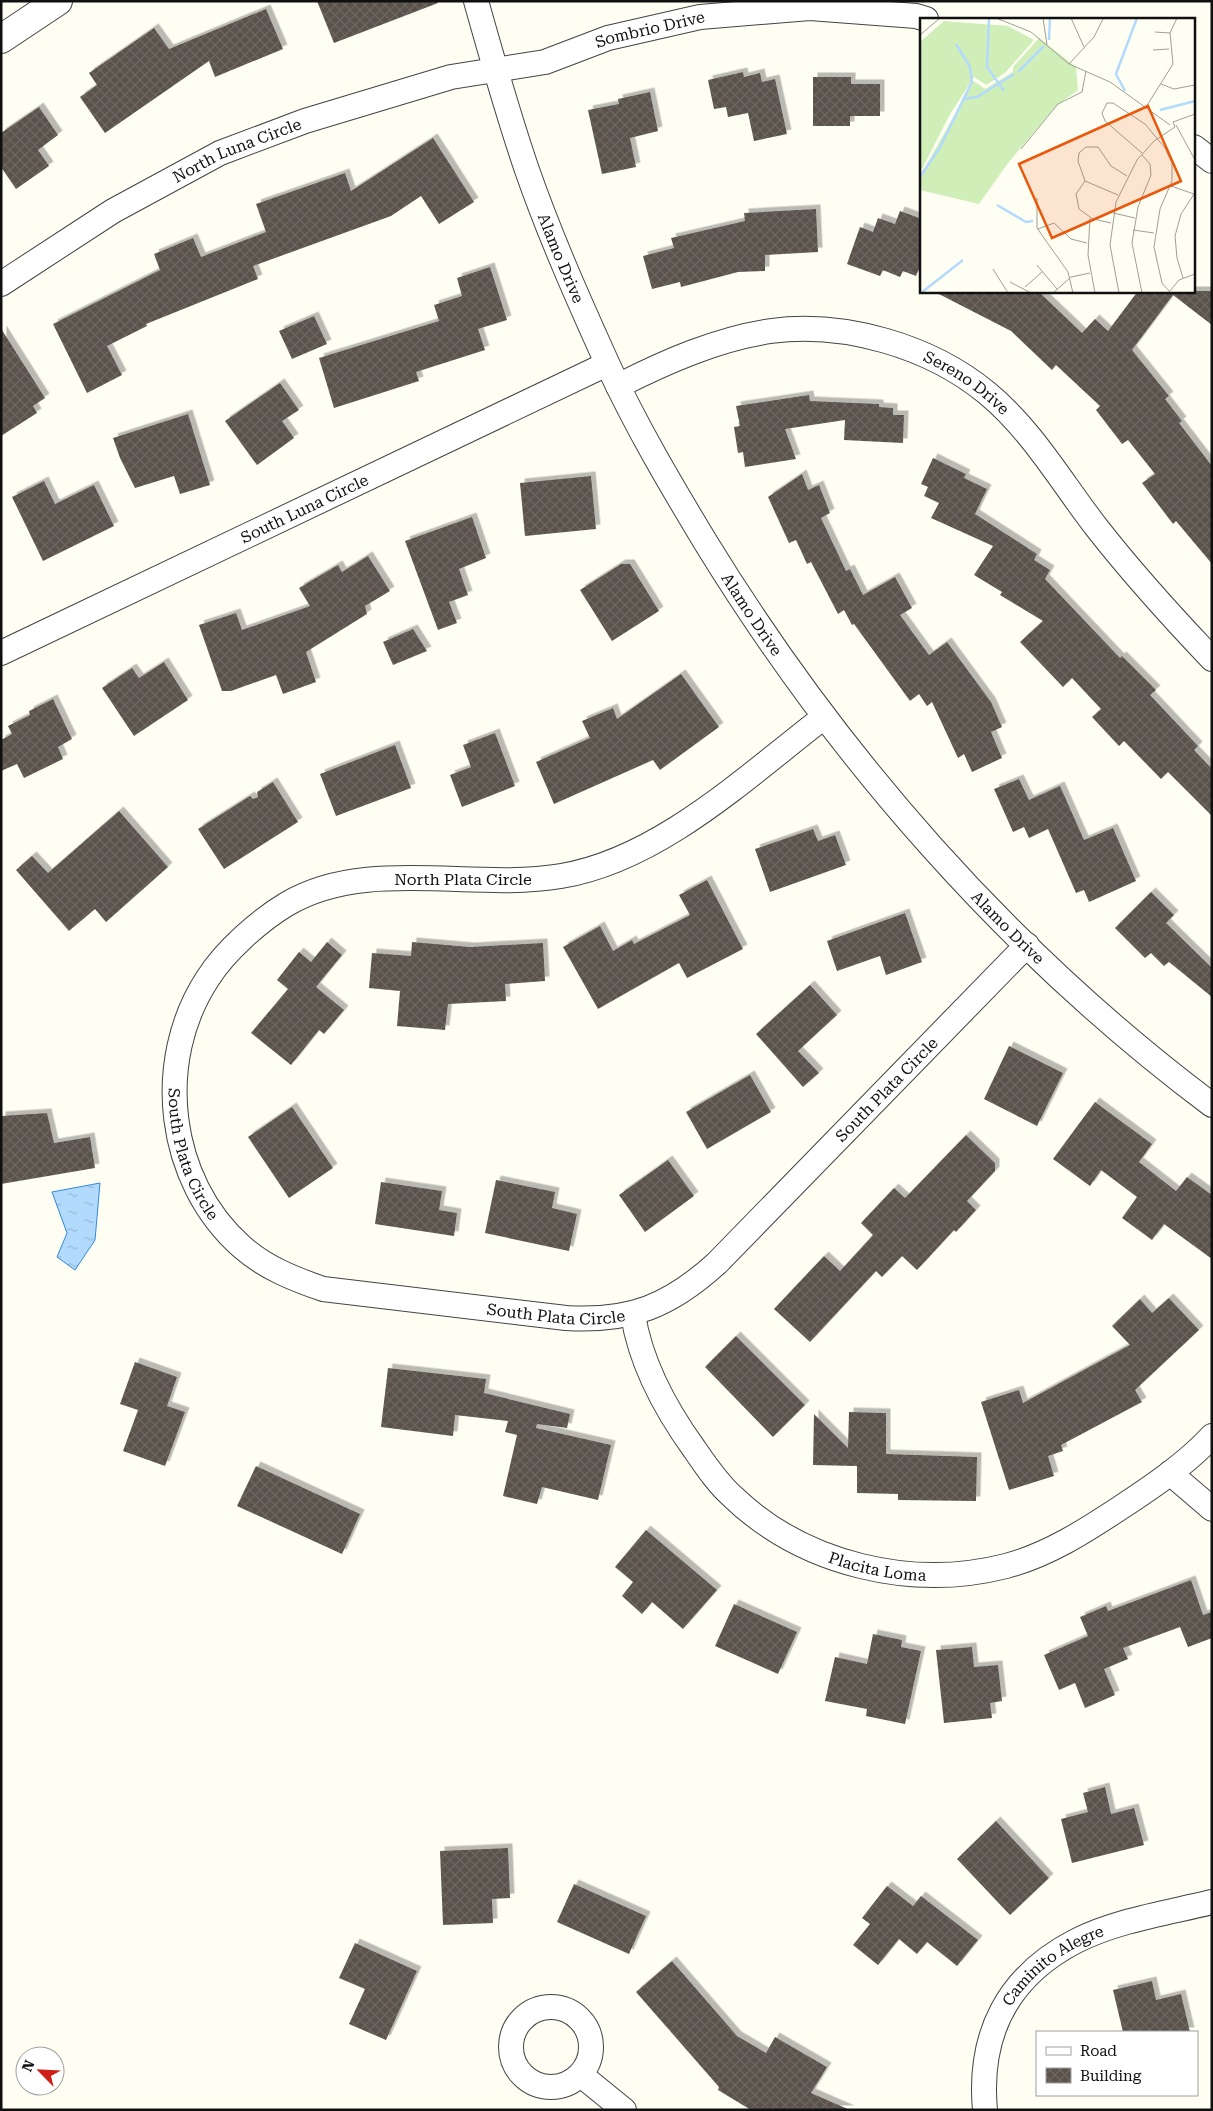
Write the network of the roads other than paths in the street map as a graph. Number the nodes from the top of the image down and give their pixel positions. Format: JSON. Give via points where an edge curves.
{"nodes":[{"id":1,"x":58,"y":1,"type":"edge"},
{"id":2,"x":476,"y":1,"type":"edge"},
{"id":3,"x":923,"y":18,"type":"edge"},
{"id":4,"x":1,"y":39,"type":"edge"},
{"id":5,"x":496,"y":70,"type":"junction"},
{"id":6,"x":1196,"y":149,"type":"edge"},
{"id":7,"x":1212,"y":161,"type":"edge"},
{"id":8,"x":1,"y":284,"type":"edge"},
{"id":9,"x":607,"y":364,"type":"junction"},
{"id":10,"x":618,"y":386,"type":"junction"},
{"id":11,"x":1,"y":653,"type":"edge"},
{"id":12,"x":1212,"y":659,"type":"edge"},
{"id":13,"x":824,"y":717,"type":"junction"},
{"id":14,"x":1028,"y":946,"type":"junction"},
{"id":15,"x":208,"y":977,"type":"joint"},
{"id":16,"x":1212,"y":1105,"type":"edge"},
{"id":17,"x":633,"y":1315,"type":"junction"},
{"id":18,"x":1212,"y":1436,"type":"edge"},
{"id":19,"x":1170,"y":1473,"type":"junction"},
{"id":20,"x":1212,"y":1510,"type":"edge"},
{"id":21,"x":1212,"y":1902,"type":"edge"},
{"id":22,"x":582,"y":2075,"type":"dead end"},
{"id":23,"x":624,"y":2110,"type":"edge"},
{"id":24,"x":985,"y":2110,"type":"edge"}],
"edges":[{"from":1,"to":4,"type":"street"},
{"from":2,"to":5,"type":"street","name":"Alamo Drive"},
{"from":3,"to":5,"type":"street","name":"Sombrio Drive","via":[[810,8],[700,17],[608,38],[545,62]]},
{"from":5,"to":8,"type":"street","name":"North Luna Circle","via":[[451,77],[305,121],[220,153],[113,211]]},
{"from":5,"to":9,"type":"street","name":"Alamo Drive","via":[[528,172]]},
{"from":6,"to":7,"type":"street"},
{"from":9,"to":10,"type":"street","name":"Alamo Drive"},
{"from":9,"to":11,"type":"street","name":"South Luna Circle"},
{"from":10,"to":12,"type":"street","name":"Sereno Drive","via":[[679,358],[771,331],[802,330],[864,336],[931,359],[988,393],[1013,418],[1129,568]]},
{"from":10,"to":13,"type":"street","name":"Alamo Drive","via":[[668,478],[725,572]]},
{"from":13,"to":14,"type":"street","name":"Alamo Drive","via":[[907,819]]},
{"from":13,"to":15,"type":"street","name":"North Plata Circle","via":[[683,825],[624,857],[586,871],[527,880],[488,882],[392,878],[313,892],[289,902],[272,914]]},
{"from":14,"to":16,"type":"street","name":"Alamo Drive","via":[[1110,1022]]},
{"from":14,"to":17,"type":"street","name":"South Plata Circle","via":[[716,1263],[678,1294]]},
{"from":15,"to":17,"type":"street","name":"South Plata Circle","via":[[196,1000],[178,1055],[175,1116],[188,1171],[202,1200],[242,1247],[294,1279],[324,1289],[566,1318],[598,1320]]},
{"from":17,"to":19,"type":"street","name":"Placita Loma","via":[[642,1354],[660,1394],[708,1469],[732,1497],[760,1520],[833,1558],[912,1575],[969,1573],[1008,1565],[1068,1540]]},
{"from":18,"to":19,"type":"street","name":"Placita Loma"},
{"from":19,"to":20,"type":"street"},
{"from":21,"to":24,"type":"street","name":"Caminito Alegre","via":[[1104,1930],[1070,1945],[1032,1971],[1014,1990],[991,2033],[983,2082]]},
{"from":22,"to":23,"type":"street"}]}
